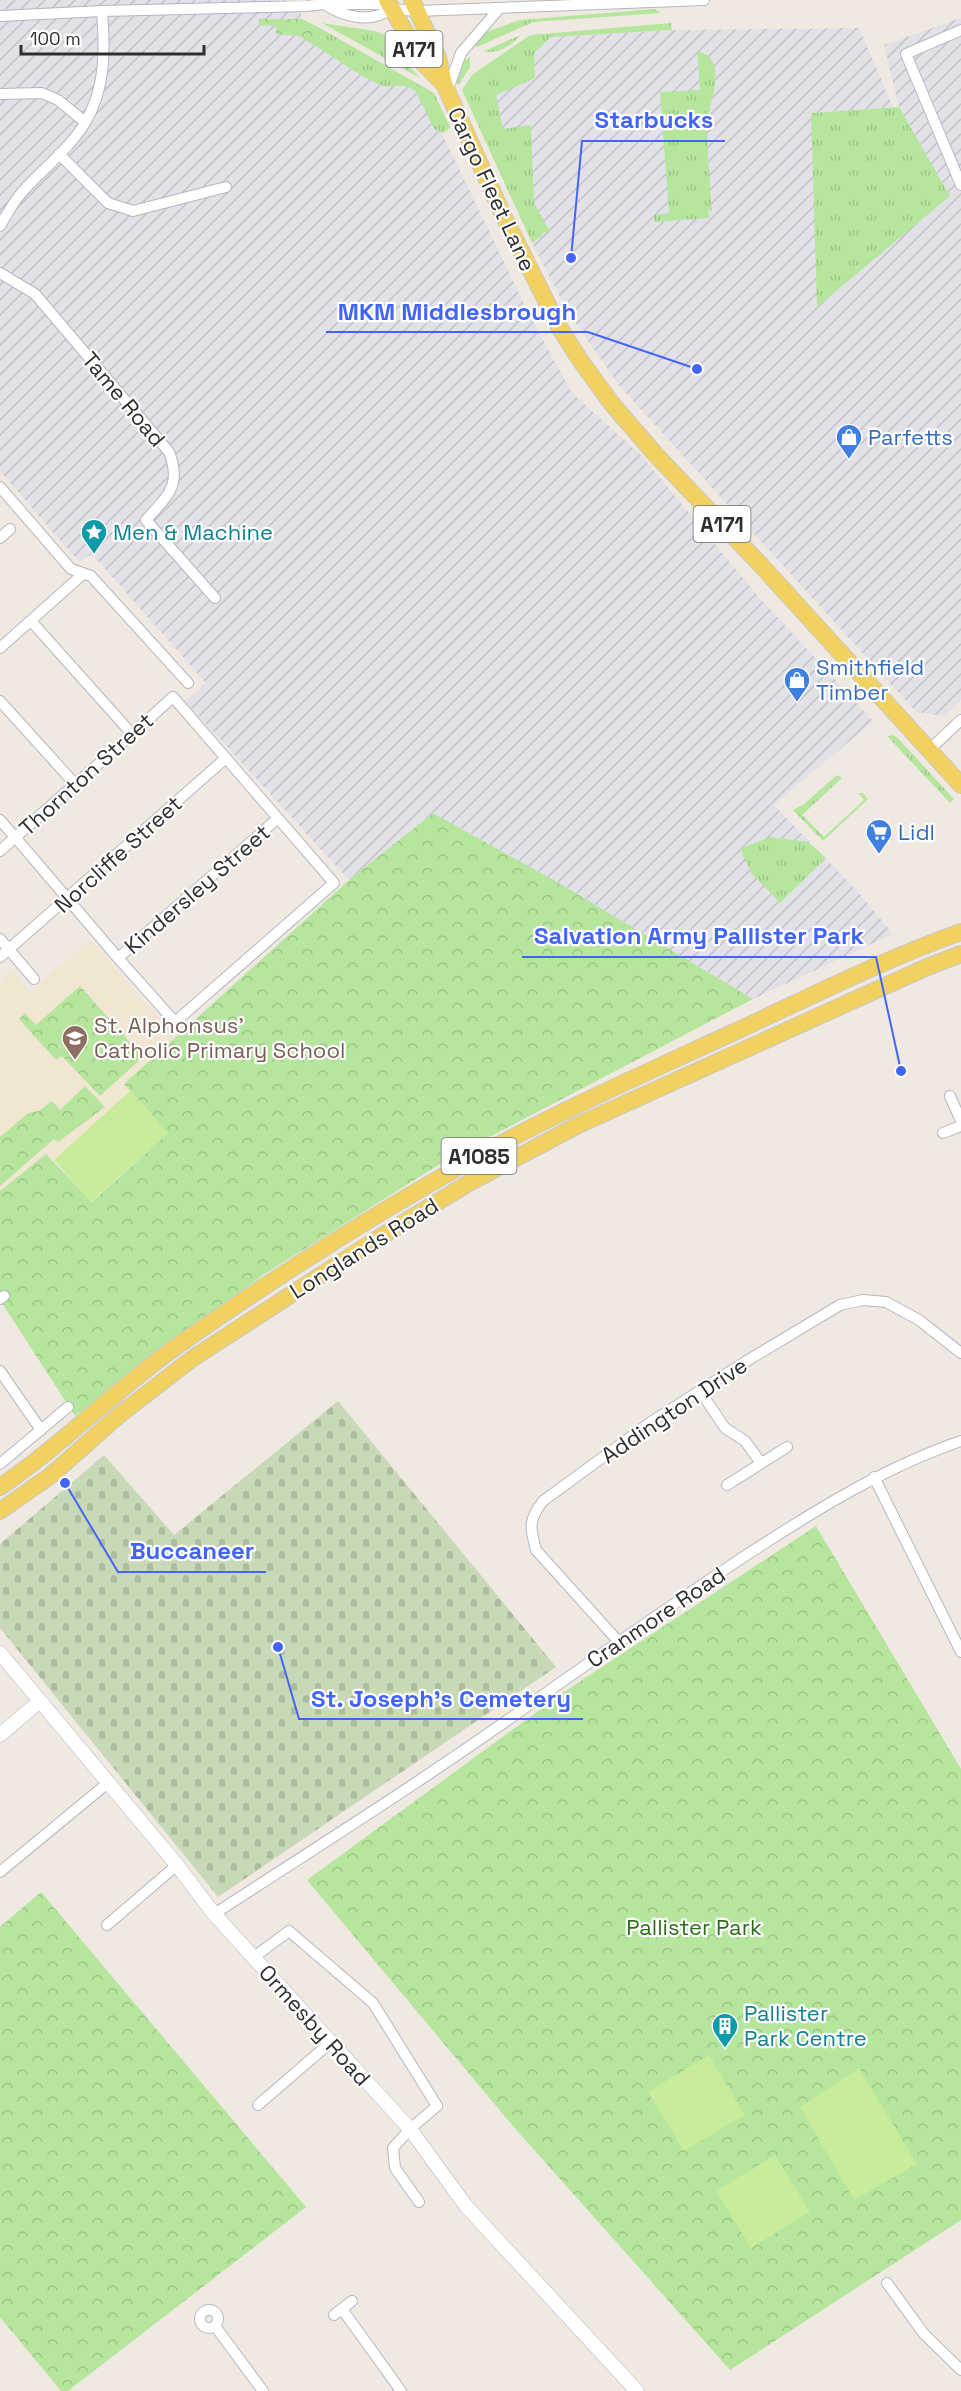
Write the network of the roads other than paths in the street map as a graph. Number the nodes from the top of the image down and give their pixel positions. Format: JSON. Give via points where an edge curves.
{"nodes":[{"id":1,"x":704,"y":0,"type":"edge"},
{"id":2,"x":316,"y":3,"type":"edge"},
{"id":3,"x":389,"y":4,"type":"edge"},
{"id":4,"x":415,"y":6,"type":"edge"},
{"id":5,"x":498,"y":10,"type":"junction"},
{"id":6,"x":102,"y":11,"type":"junction"},
{"id":7,"x":0,"y":16,"type":"edge"},
{"id":8,"x":961,"y":30,"type":"edge"},
{"id":9,"x":445,"y":88,"type":"junction"},
{"id":10,"x":0,"y":94,"type":"edge"},
{"id":11,"x":85,"y":122,"type":"junction"},
{"id":12,"x":59,"y":154,"type":"junction"},
{"id":13,"x":961,"y":185,"type":"edge"},
{"id":14,"x":226,"y":187,"type":"dead end"},
{"id":15,"x":0,"y":226,"type":"edge"},
{"id":16,"x":0,"y":273,"type":"edge"},
{"id":17,"x":0,"y":487,"type":"edge"},
{"id":18,"x":10,"y":529,"type":"dead end"},
{"id":19,"x":0,"y":538,"type":"edge"},
{"id":20,"x":84,"y":574,"type":"junction"},
{"id":21,"x":215,"y":598,"type":"dead end"},
{"id":22,"x":31,"y":621,"type":"junction"},
{"id":23,"x":0,"y":648,"type":"edge"},
{"id":24,"x":188,"y":683,"type":"dead end"},
{"id":25,"x":0,"y":700,"type":"edge"},
{"id":26,"x":961,"y":720,"type":"edge"},
{"id":27,"x":132,"y":734,"type":"junction"},
{"id":28,"x":929,"y":750,"type":"junction"},
{"id":29,"x":226,"y":758,"type":"junction"},
{"id":30,"x":75,"y":784,"type":"junction"},
{"id":31,"x":961,"y":785,"type":"edge"},
{"id":32,"x":277,"y":819,"type":"junction"},
{"id":33,"x":0,"y":820,"type":"edge"},
{"id":34,"x":15,"y":837,"type":"junction"},
{"id":35,"x":0,"y":851,"type":"edge"},
{"id":36,"x":68,"y":899,"type":"junction"},
{"id":37,"x":961,"y":933,"type":"edge"},
{"id":38,"x":0,"y":939,"type":"edge"},
{"id":39,"x":4,"y":953,"type":"edge"},
{"id":40,"x":961,"y":954,"type":"edge"},
{"id":41,"x":118,"y":958,"type":"junction"},
{"id":42,"x":34,"y":979,"type":"dead end"},
{"id":43,"x":950,"y":1096,"type":"dead end"},
{"id":44,"x":961,"y":1124,"type":"edge"},
{"id":45,"x":943,"y":1133,"type":"dead end"},
{"id":46,"x":961,"y":1353,"type":"edge"},
{"id":47,"x":0,"y":1371,"type":"edge"},
{"id":48,"x":700,"y":1391,"type":"junction"},
{"id":49,"x":68,"y":1407,"type":"dead end"},
{"id":50,"x":40,"y":1430,"type":"junction"},
{"id":51,"x":961,"y":1441,"type":"edge"},
{"id":52,"x":787,"y":1447,"type":"dead end"},
{"id":53,"x":761,"y":1463,"type":"junction"},
{"id":54,"x":0,"y":1464,"type":"edge"},
{"id":55,"x":874,"y":1477,"type":"junction"},
{"id":56,"x":728,"y":1485,"type":"dead end"},
{"id":57,"x":0,"y":1487,"type":"edge"},
{"id":58,"x":0,"y":1511,"type":"edge"},
{"id":59,"x":618,"y":1641,"type":"junction"},
{"id":60,"x":961,"y":1652,"type":"edge"},
{"id":61,"x":0,"y":1653,"type":"edge"},
{"id":62,"x":40,"y":1701,"type":"junction"},
{"id":63,"x":0,"y":1735,"type":"edge"},
{"id":64,"x":109,"y":1782,"type":"junction"},
{"id":65,"x":177,"y":1865,"type":"junction"},
{"id":66,"x":0,"y":1872,"type":"edge"},
{"id":67,"x":214,"y":1914,"type":"junction"},
{"id":68,"x":107,"y":1924,"type":"dead end"},
{"id":69,"x":254,"y":1957,"type":"junction"},
{"id":70,"x":331,"y":2042,"type":"junction"},
{"id":71,"x":258,"y":2105,"type":"dead end"},
{"id":72,"x":410,"y":2129,"type":"junction"},
{"id":73,"x":419,"y":2202,"type":"dead end"},
{"id":74,"x":887,"y":2283,"type":"dead end"},
{"id":75,"x":352,"y":2301,"type":"dead end"},
{"id":76,"x":215,"y":2326,"type":"dead end"},
{"id":77,"x":961,"y":2370,"type":"edge"},
{"id":78,"x":263,"y":2391,"type":"edge"},
{"id":79,"x":401,"y":2391,"type":"edge"},
{"id":80,"x":637,"y":2391,"type":"edge"}],
"edges":[{"from":1,"to":5,"type":"street"},
{"from":2,"to":3,"type":"street"},
{"from":2,"to":6,"type":"street"},
{"from":3,"to":4,"type":"street"},
{"from":3,"to":9,"type":"main road","name":"Cargo Fleet Lane","number":"A171","via":[[423,63]]},
{"from":4,"to":5,"type":"street"},
{"from":4,"to":9,"type":"main road","name":"Cargo Fleet Lane","number":"A171","via":[[438,57]]},
{"from":5,"to":9,"type":"street","via":[[460,53]]},
{"from":6,"to":7,"type":"street"},
{"from":6,"to":11,"type":"street","via":[[102,81]]},
{"from":8,"to":13,"type":"street","via":[[906,54]]},
{"from":9,"to":28,"type":"main road","name":"Cargo Fleet Lane","number":"A171","via":[[537,285],[559,327],[603,392],[656,455]]},
{"from":10,"to":11,"type":"street","via":[[42,93],[58,100]]},
{"from":11,"to":12,"type":"street"},
{"from":12,"to":14,"type":"street","via":[[108,203],[133,212]]},
{"from":12,"to":15,"type":"street","via":[[21,193]]},
{"from":16,"to":21,"type":"street","name":"Tame Road","via":[[35,294],[169,452],[175,469],[174,483],[146,520]]},
{"from":17,"to":20,"type":"street","via":[[71,569]]},
{"from":18,"to":19,"type":"street"},
{"from":20,"to":22,"type":"street"},
{"from":20,"to":24,"type":"street","via":[[91,576]]},
{"from":22,"to":23,"type":"street"},
{"from":22,"to":27,"type":"street"},
{"from":25,"to":30,"type":"street"},
{"from":26,"to":28,"type":"street"},
{"from":27,"to":29,"type":"street","name":"Thornton Street","via":[[173,698]]},
{"from":27,"to":30,"type":"street","name":"Thornton Street"},
{"from":28,"to":31,"type":"main road","name":"Cargo Fleet Lane","number":"A171"},
{"from":29,"to":32,"type":"street"},
{"from":29,"to":36,"type":"street","name":"Norcliffe Street"},
{"from":30,"to":34,"type":"street","name":"Thornton Street"},
{"from":32,"to":41,"type":"street","name":"Kindersley Street"},
{"from":32,"to":41,"type":"street","via":[[334,883],[175,1022]]},
{"from":33,"to":34,"type":"street"},
{"from":34,"to":35,"type":"street","name":"Thornton Street"},
{"from":34,"to":36,"type":"street"},
{"from":36,"to":39,"type":"street","name":"Norcliffe Street"},
{"from":36,"to":41,"type":"street"},
{"from":37,"to":57,"type":"main road","name":"Longlands Road","number":"A1085","via":[[724,1037],[570,1109],[459,1167],[182,1342]]},
{"from":38,"to":39,"type":"street"},
{"from":39,"to":42,"type":"street"},
{"from":40,"to":58,"type":"main road","name":"Longlands Road","number":"A1085","via":[[578,1125],[467,1184],[193,1358],[50,1476]]},
{"from":43,"to":44,"type":"street"},
{"from":44,"to":45,"type":"street"},
{"from":46,"to":48,"type":"street","name":"Addington Drive","via":[[893,1305],[879,1300],[852,1301],[829,1311]]},
{"from":47,"to":50,"type":"street"},
{"from":48,"to":53,"type":"street","via":[[725,1428],[746,1441]]},
{"from":48,"to":59,"type":"street","name":"Addington Drive","via":[[562,1486],[532,1515],[536,1550]]},
{"from":49,"to":50,"type":"street"},
{"from":50,"to":54,"type":"street"},
{"from":51,"to":55,"type":"street","name":"Cranmore Road"},
{"from":52,"to":53,"type":"street"},
{"from":53,"to":56,"type":"street"},
{"from":55,"to":59,"type":"street","name":"Cranmore Road","via":[[776,1536]]},
{"from":55,"to":60,"type":"street"},
{"from":59,"to":67,"type":"street","name":"Cranmore Road","via":[[372,1812]]},
{"from":61,"to":62,"type":"street","name":"Ormesby Road"},
{"from":62,"to":63,"type":"street"},
{"from":62,"to":64,"type":"street","name":"Ormesby Road"},
{"from":64,"to":65,"type":"street","name":"Ormesby Road"},
{"from":64,"to":66,"type":"street"},
{"from":65,"to":67,"type":"street","name":"Ormesby Road"},
{"from":65,"to":68,"type":"street"},
{"from":67,"to":69,"type":"street","name":"Ormesby Road"},
{"from":69,"to":70,"type":"street","name":"Ormesby Road"},
{"from":69,"to":72,"type":"street","via":[[289,1931],[373,2003],[437,2106]]},
{"from":70,"to":71,"type":"street"},
{"from":70,"to":72,"type":"street","name":"Ormesby Road"},
{"from":72,"to":73,"type":"street","via":[[393,2148],[394,2168]]},
{"from":72,"to":80,"type":"street","name":"Ormesby Road","via":[[466,2206]]},
{"from":74,"to":77,"type":"street","via":[[924,2334]]},
{"from":75,"to":79,"type":"street","via":[[338,2312]]},
{"from":76,"to":78,"type":"street"}]}
